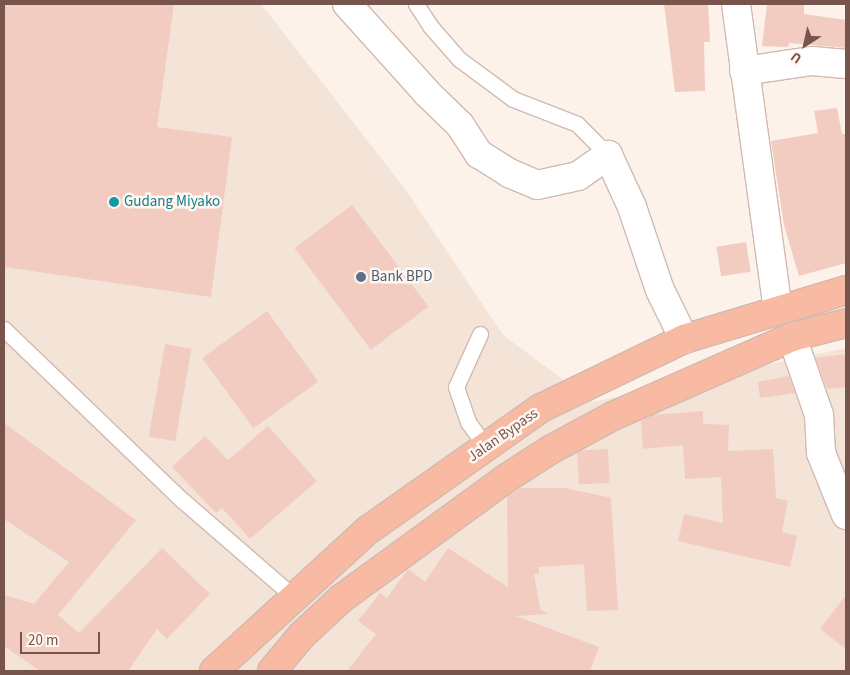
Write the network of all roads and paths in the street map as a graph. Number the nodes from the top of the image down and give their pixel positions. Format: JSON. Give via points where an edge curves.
{"nodes":[{"id":1,"x":347,"y":4,"type":"edge"},
{"id":2,"x":416,"y":4,"type":"edge"},
{"id":3,"x":736,"y":4,"type":"edge"},
{"id":4,"x":846,"y":64,"type":"edge"},
{"id":5,"x":744,"y":71,"type":"junction"},
{"id":6,"x":612,"y":164,"type":"junction"},
{"id":7,"x":846,"y":290,"type":"edge"},
{"id":8,"x":778,"y":308,"type":"junction"},
{"id":9,"x":846,"y":323,"type":"edge"},
{"id":10,"x":4,"y":329,"type":"edge"},
{"id":11,"x":480,"y":334,"type":"dead end"},
{"id":12,"x":792,"y":337,"type":"junction"},
{"id":13,"x":684,"y":339,"type":"junction"},
{"id":14,"x":486,"y":447,"type":"junction"},
{"id":15,"x":508,"y":477,"type":"junction"},
{"id":16,"x":846,"y":515,"type":"edge"},
{"id":17,"x":294,"y":597,"type":"junction"},
{"id":18,"x":214,"y":671,"type":"edge"},
{"id":19,"x":272,"y":671,"type":"edge"}],
"edges":[{"from":1,"to":6,"type":"street","via":[[427,94],[460,125],[478,154],[509,173],[537,185]]},
{"from":2,"to":6,"type":"lane","via":[[431,27],[459,58],[513,99],[577,124]]},
{"from":3,"to":5,"type":"street"},
{"from":4,"to":5,"type":"street","via":[[812,61]]},
{"from":5,"to":8,"type":"street"},
{"from":6,"to":13,"type":"street","via":[[632,208],[660,290]]},
{"from":7,"to":8,"type":"highway","name":"Jalan Bypass"},
{"from":8,"to":13,"type":"highway","name":"Jalan Bypass"},
{"from":9,"to":12,"type":"highway"},
{"from":10,"to":17,"type":"lane","via":[[182,500]]},
{"from":11,"to":14,"type":"lane","via":[[456,387],[468,422]]},
{"from":12,"to":15,"type":"highway","via":[[613,416]]},
{"from":12,"to":16,"type":"street","via":[[818,415],[821,454]]},
{"from":13,"to":14,"type":"highway","name":"Jalan Bypass","via":[[541,408]]},
{"from":14,"to":15,"type":"highway"},
{"from":14,"to":17,"type":"highway","name":"Jalan Bypass","via":[[368,530]]},
{"from":15,"to":19,"type":"highway","via":[[342,598],[302,635]]},
{"from":17,"to":18,"type":"highway","name":"Jalan Bypass"}]}
